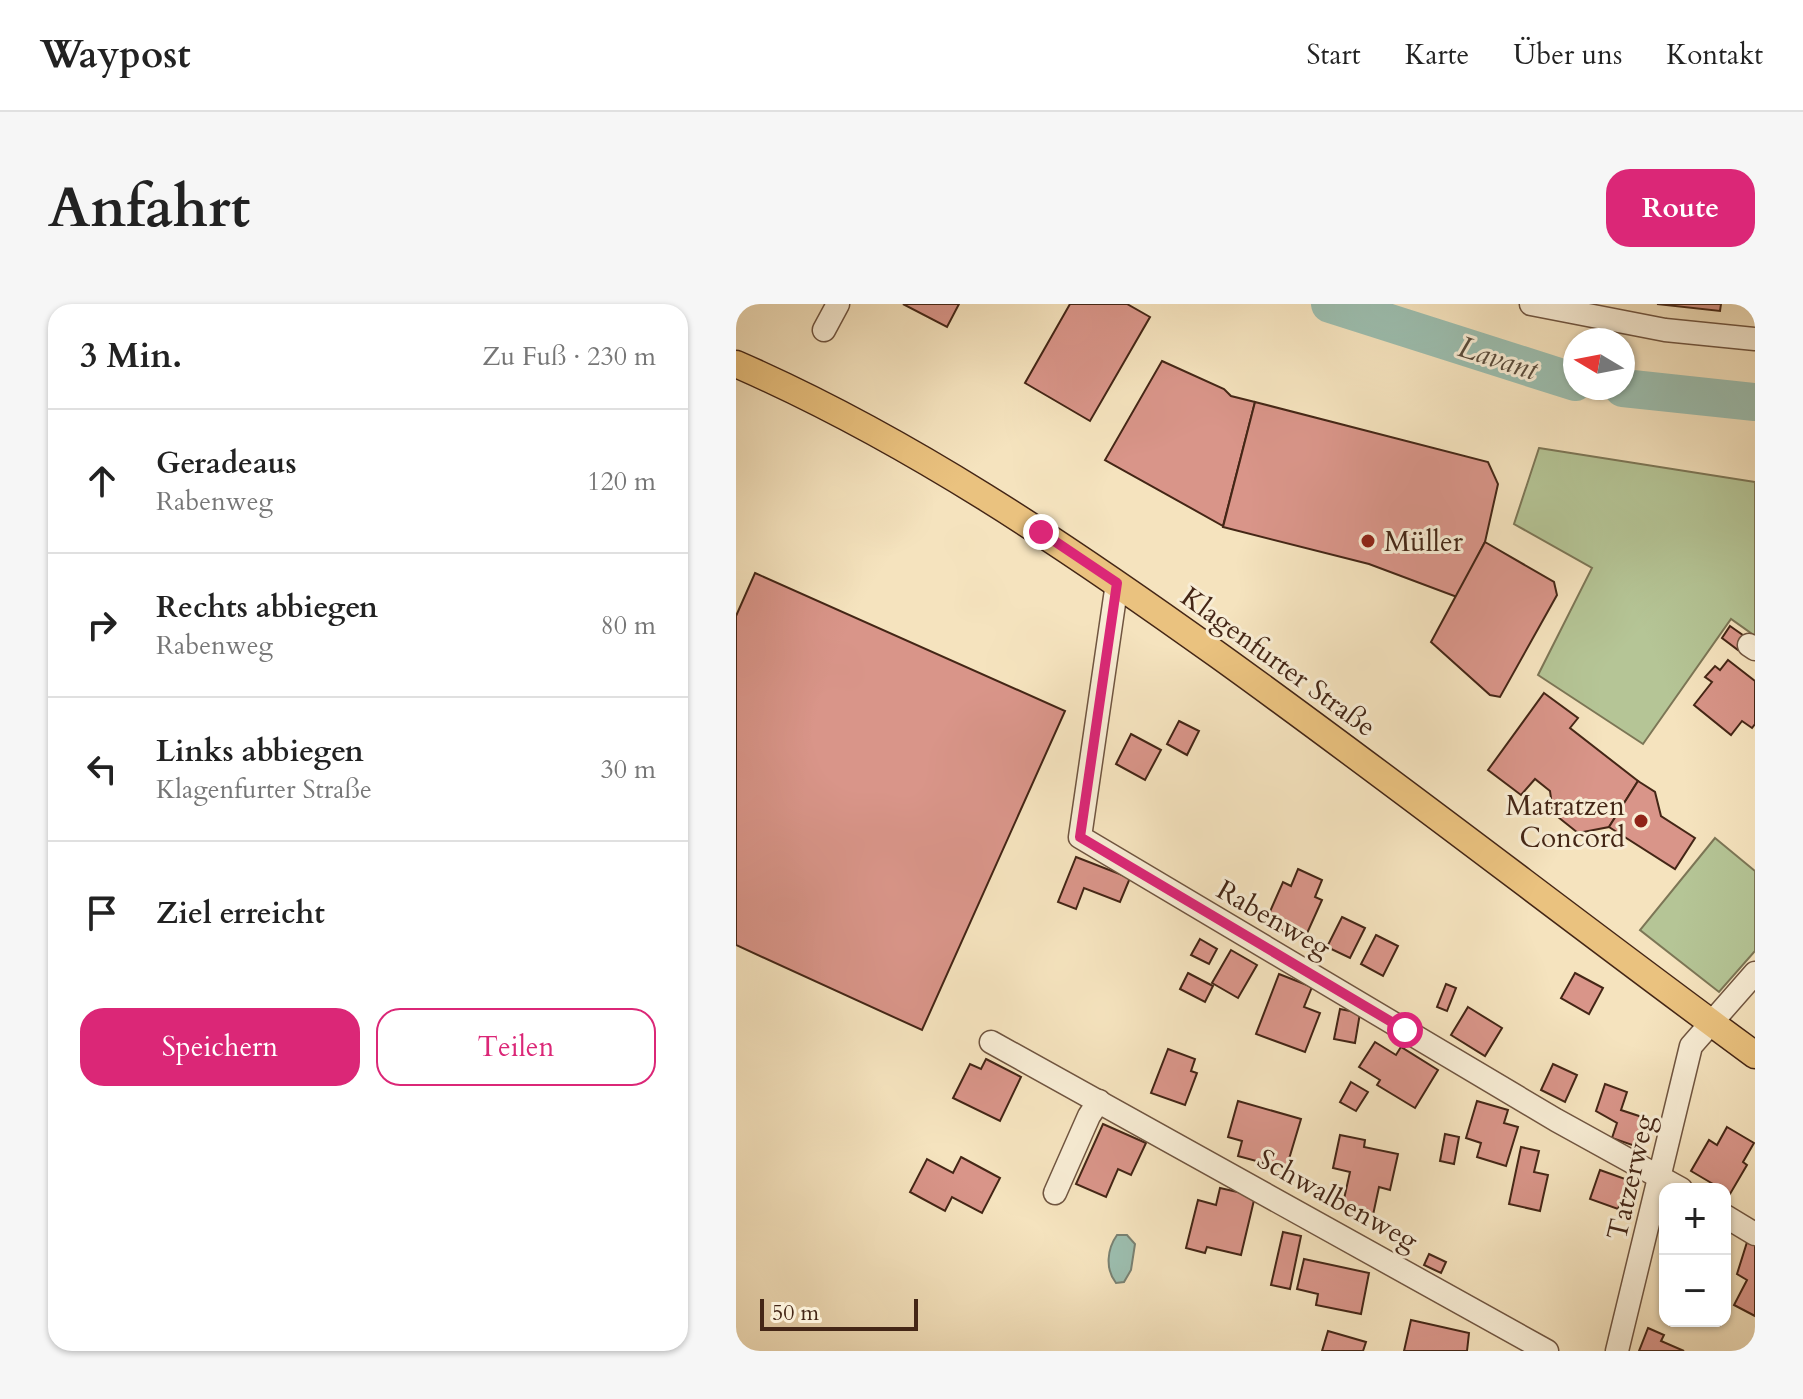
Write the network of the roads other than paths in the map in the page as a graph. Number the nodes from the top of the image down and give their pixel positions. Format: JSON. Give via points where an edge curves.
{"nodes":[{"id":1,"x":838,"y":304,"type":"edge"},
{"id":2,"x":1531,"y":304,"type":"edge"},
{"id":3,"x":824,"y":330,"type":"dead end"},
{"id":4,"x":1755,"y":339,"type":"edge"},
{"id":5,"x":736,"y":364,"type":"edge"},
{"id":6,"x":1117,"y":583,"type":"junction"},
{"id":7,"x":1755,"y":973,"type":"edge"},
{"id":8,"x":1711,"y":1023,"type":"junction"},
{"id":9,"x":991,"y":1042,"type":"dead end"},
{"id":10,"x":1755,"y":1055,"type":"edge"},
{"id":11,"x":1099,"y":1101,"type":"junction"},
{"id":12,"x":1671,"y":1183,"type":"edge"},
{"id":13,"x":1055,"y":1193,"type":"dead end"},
{"id":14,"x":1659,"y":1220,"type":"edge"},
{"id":15,"x":1731,"y":1220,"type":"edge"},
{"id":16,"x":1755,"y":1234,"type":"edge"},
{"id":17,"x":1547,"y":1351,"type":"edge"},
{"id":18,"x":1617,"y":1351,"type":"edge"}],
"edges":[{"from":1,"to":3,"type":"lane"},
{"from":2,"to":4,"type":"lane","via":[[1665,330]]},
{"from":5,"to":6,"type":"main road","name":"Klagenfurter Straße","via":[[841,415],[1041,532]]},
{"from":6,"to":8,"type":"main road","name":"Klagenfurter Straße","via":[[1305,717]]},
{"from":6,"to":12,"type":"lane","name":"Rabenweg","via":[[1080,837]]},
{"from":7,"to":8,"type":"lane","name":"Tatzerweg"},
{"from":8,"to":10,"type":"main road","name":"Klagenfurter Straße"},
{"from":8,"to":12,"type":"lane","name":"Tatzerweg","via":[[1691,1046]]},
{"from":9,"to":11,"type":"lane","name":"Schwalbenweg"},
{"from":11,"to":13,"type":"lane"},
{"from":11,"to":17,"type":"lane","name":"Schwalbenweg"},
{"from":14,"to":18,"type":"lane","name":"Tatzerweg"},
{"from":15,"to":16,"type":"lane"}]}
